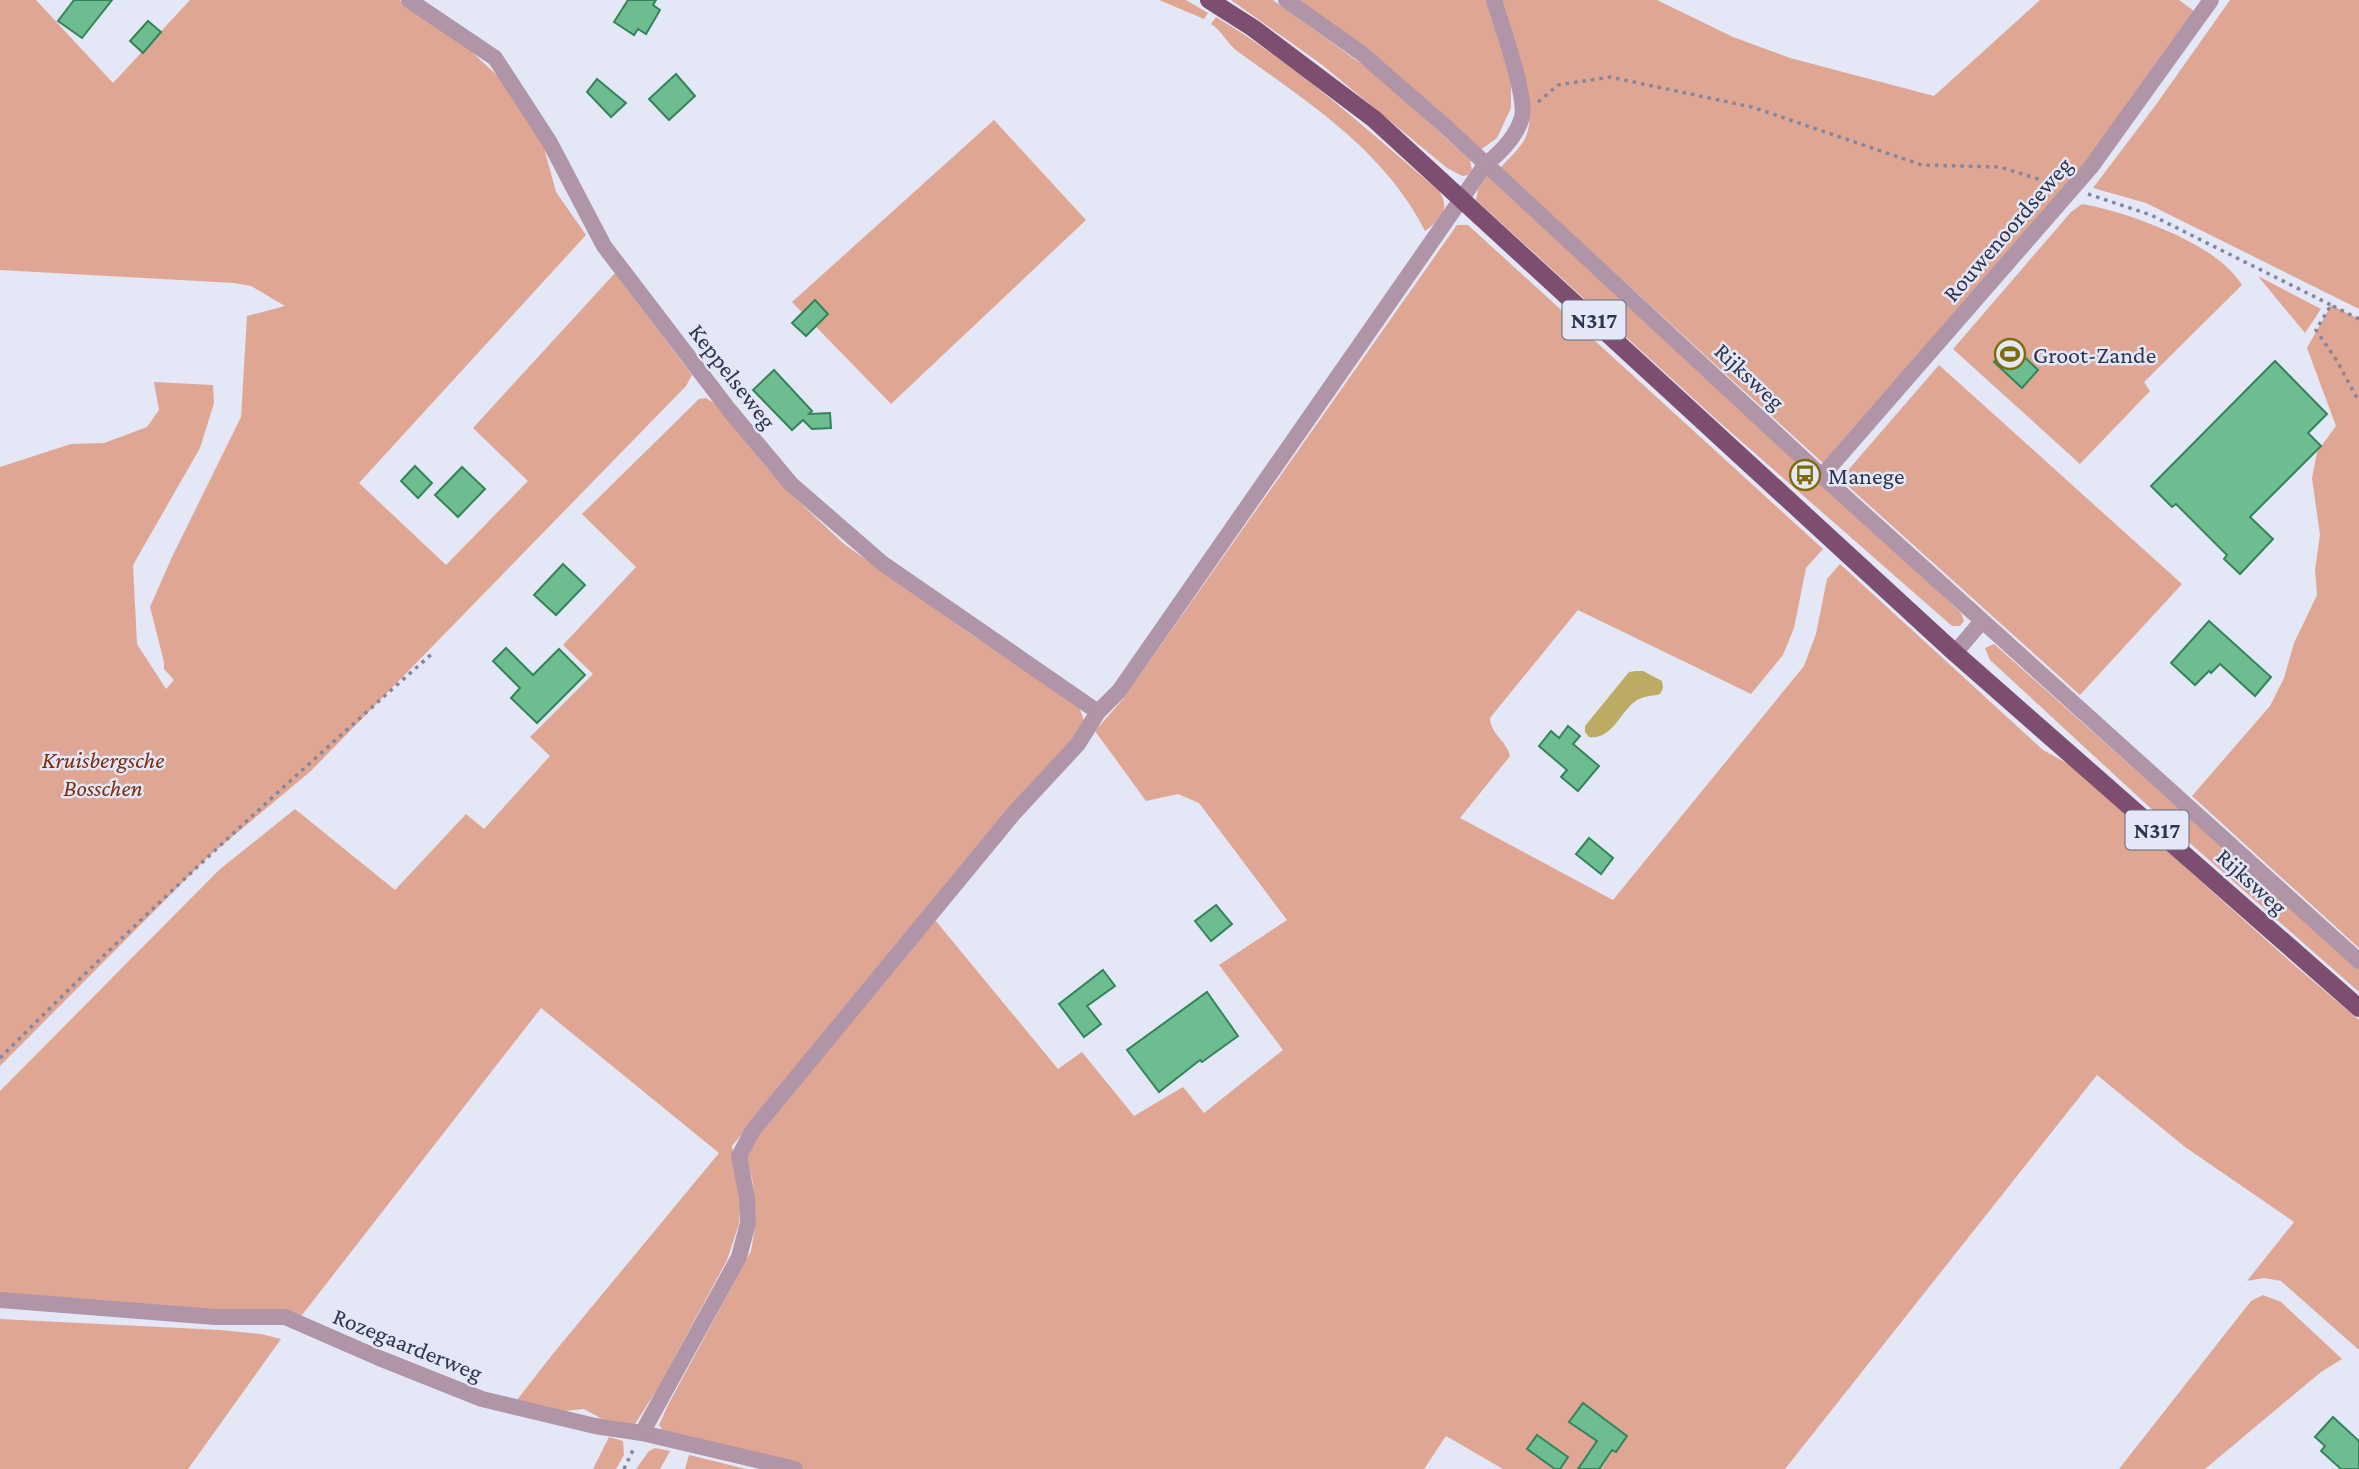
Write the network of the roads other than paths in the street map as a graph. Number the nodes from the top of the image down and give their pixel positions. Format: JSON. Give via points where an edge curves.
{"nodes":[{"id":1,"x":409,"y":0,"type":"edge"},
{"id":2,"x":1209,"y":0,"type":"edge"},
{"id":3,"x":1286,"y":0,"type":"edge"},
{"id":4,"x":1494,"y":0,"type":"edge"},
{"id":5,"x":2211,"y":0,"type":"edge"},
{"id":6,"x":1485,"y":165,"type":"junction"},
{"id":7,"x":1462,"y":199,"type":"junction"},
{"id":8,"x":1822,"y":476,"type":"junction"},
{"id":9,"x":1982,"y":621,"type":"junction"},
{"id":10,"x":1955,"y":653,"type":"junction"},
{"id":11,"x":1098,"y":712,"type":"junction"},
{"id":12,"x":2359,"y":961,"type":"edge"},
{"id":13,"x":2359,"y":1008,"type":"edge"},
{"id":14,"x":0,"y":1300,"type":"edge"},
{"id":15,"x":642,"y":1433,"type":"junction"},
{"id":16,"x":795,"y":1469,"type":"edge"}],
"edges":[{"from":1,"to":11,"type":"street","name":"Keppelseweg","via":[[495,58],[549,141],[604,246],[791,484],[882,563]]},
{"from":2,"to":7,"type":"main road","name":"Rijksweg","number":"N317","via":[[1365,112]]},
{"from":3,"to":6,"type":"street","name":"Rijksweg","via":[[1361,53]]},
{"from":4,"to":6,"type":"street","via":[[1523,114],[1504,147]]},
{"from":5,"to":8,"type":"street","name":"Rouwenoordseweg","via":[[2091,167]]},
{"from":6,"to":7,"type":"street"},
{"from":6,"to":8,"type":"street","name":"Rijksweg"},
{"from":7,"to":10,"type":"main road","name":"Rijksweg","number":"N317"},
{"from":7,"to":11,"type":"street","via":[[1119,691]]},
{"from":8,"to":9,"type":"street","name":"Rijksweg"},
{"from":9,"to":10,"type":"street"},
{"from":9,"to":12,"type":"street","name":"Rijksweg"},
{"from":10,"to":13,"type":"main road","name":"Rijksweg","number":"N317"},
{"from":11,"to":15,"type":"street","via":[[1078,744],[1014,813],[753,1130],[739,1156],[748,1223],[739,1257]]},
{"from":14,"to":15,"type":"street","name":"Rozegaarderweg","via":[[215,1317],[285,1317],[482,1399]]},
{"from":15,"to":16,"type":"street","name":"Rozegaarderweg"}]}
